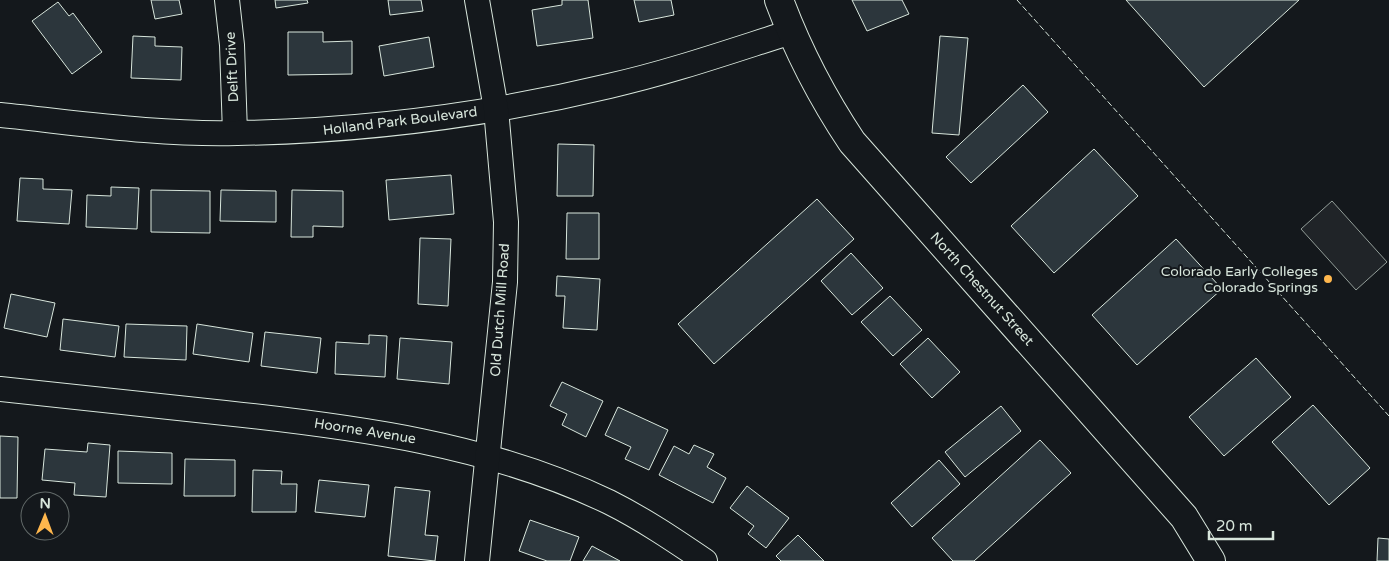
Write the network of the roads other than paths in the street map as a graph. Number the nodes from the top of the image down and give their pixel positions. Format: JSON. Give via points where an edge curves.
{"nodes":[{"id":1,"x":227,"y":0,"type":"edge"},
{"id":2,"x":477,"y":0,"type":"edge"},
{"id":3,"x":779,"y":0,"type":"edge"},
{"id":4,"x":791,"y":32,"type":"junction"},
{"id":5,"x":496,"y":109,"type":"junction"},
{"id":6,"x":0,"y":115,"type":"edge"},
{"id":7,"x":235,"y":133,"type":"junction"},
{"id":8,"x":0,"y":389,"type":"edge"},
{"id":9,"x":488,"y":457,"type":"junction"},
{"id":10,"x":476,"y":561,"type":"edge"},
{"id":11,"x":705,"y":561,"type":"edge"},
{"id":12,"x":1211,"y":561,"type":"edge"}],
"edges":[{"from":1,"to":7,"type":"street","name":"Delft Drive"},
{"from":2,"to":5,"type":"street","name":"Old Dutch Mill Road"},
{"from":3,"to":4,"type":"main road","name":"North Chestnut Street"},
{"from":4,"to":5,"type":"street","name":"Holland Park Boulevard","via":[[678,68]]},
{"from":4,"to":12,"type":"main road","name":"North Chestnut Street","via":[[823,98],[852,142],[1184,517]]},
{"from":5,"to":7,"type":"street","name":"Holland Park Boulevard","via":[[319,131]]},
{"from":5,"to":9,"type":"street","name":"Old Dutch Mill Road","via":[[506,222],[505,282]]},
{"from":6,"to":7,"type":"street","name":"Holland Park Boulevard","via":[[132,129]]},
{"from":8,"to":9,"type":"street","name":"Hoorne Avenue","via":[[339,425],[428,441]]},
{"from":9,"to":10,"type":"street","name":"Old Dutch Mill Road"},
{"from":9,"to":11,"type":"street","name":"Hoorne Avenue","via":[[608,502],[664,532]]}]}
